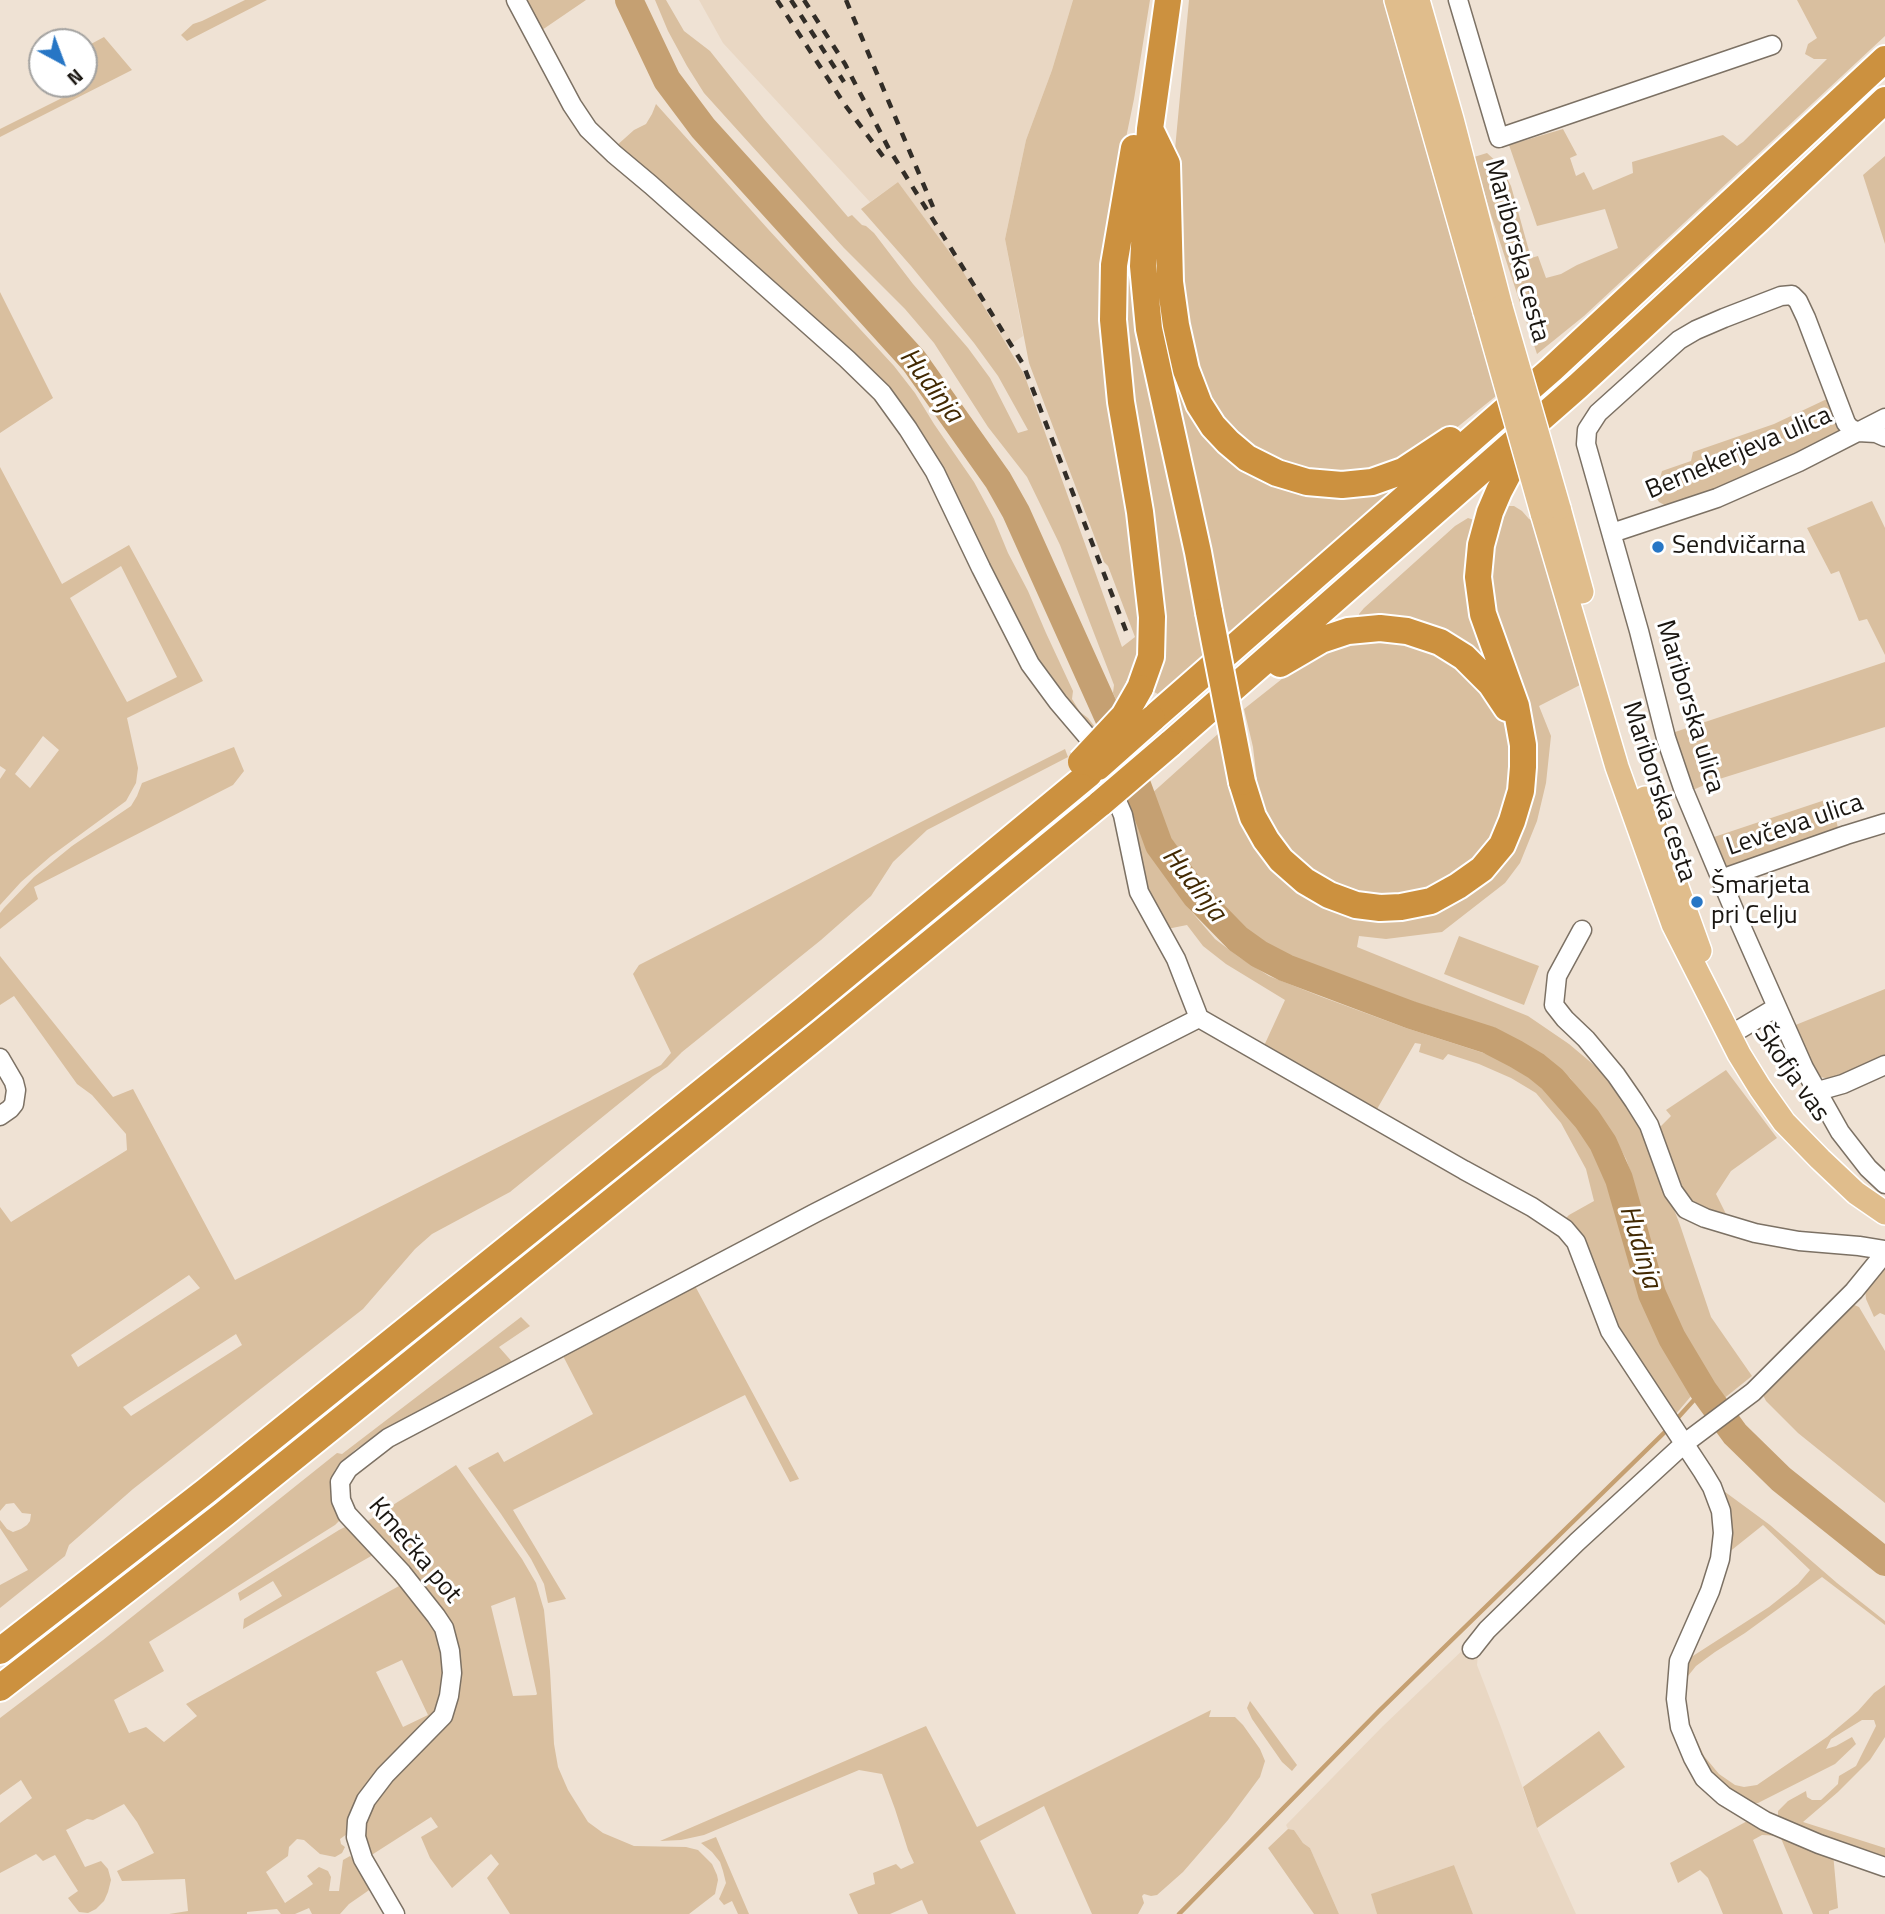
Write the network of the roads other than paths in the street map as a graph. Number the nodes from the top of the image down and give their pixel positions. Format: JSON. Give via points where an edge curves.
{"nodes":[{"id":1,"x":516,"y":0,"type":"edge"},
{"id":2,"x":1168,"y":0,"type":"edge"},
{"id":3,"x":1396,"y":0,"type":"edge"},
{"id":4,"x":1418,"y":0,"type":"edge"},
{"id":5,"x":1458,"y":0,"type":"edge"},
{"id":6,"x":1772,"y":45,"type":"dead end"},
{"id":7,"x":1885,"y":59,"type":"edge"},
{"id":8,"x":1154,"y":99,"type":"junction"},
{"id":9,"x":1885,"y":100,"type":"edge"},
{"id":10,"x":1150,"y":129,"type":"junction"},
{"id":11,"x":1493,"y":310,"type":"junction"},
{"id":12,"x":1552,"y":369,"type":"junction"},
{"id":13,"x":1578,"y":386,"type":"junction"},
{"id":14,"x":1885,"y":418,"type":"edge"},
{"id":15,"x":1858,"y":432,"type":"junction"},
{"id":16,"x":1885,"y":437,"type":"edge"},
{"id":17,"x":1612,"y":533,"type":"junction"},
{"id":18,"x":1247,"y":677,"type":"junction"},
{"id":19,"x":1523,"y":745,"type":"junction"},
{"id":20,"x":1085,"y":768,"type":"junction"},
{"id":21,"x":1885,"y":823,"type":"edge"},
{"id":22,"x":1721,"y":879,"type":"junction"},
{"id":23,"x":1582,"y":930,"type":"dead end"},
{"id":24,"x":1777,"y":1007,"type":"junction"},
{"id":25,"x":1199,"y":1018,"type":"junction"},
{"id":26,"x":1726,"y":1026,"type":"junction"},
{"id":27,"x":0,"y":1058,"type":"edge"},
{"id":28,"x":1885,"y":1065,"type":"edge"},
{"id":29,"x":1818,"y":1091,"type":"junction"},
{"id":30,"x":0,"y":1116,"type":"edge"},
{"id":31,"x":1885,"y":1184,"type":"edge"},
{"id":32,"x":1885,"y":1213,"type":"edge"},
{"id":33,"x":1885,"y":1252,"type":"edge"},
{"id":34,"x":1687,"y":1436,"type":"junction"},
{"id":35,"x":1472,"y":1649,"type":"dead end"},
{"id":36,"x":0,"y":1651,"type":"edge"},
{"id":37,"x":0,"y":1688,"type":"edge"},
{"id":38,"x":1885,"y":1867,"type":"edge"},
{"id":39,"x":395,"y":1914,"type":"edge"}],
"edges":[{"from":1,"to":25,"type":"street","via":[[587,128],[847,359],[882,393],[908,429],[935,472],[1030,664],[1092,742],[1123,815],[1139,892],[1176,959]]},
{"from":2,"to":8,"type":"highway"},
{"from":3,"to":11,"type":"main road","name":"Mariborska cesta"},
{"from":4,"to":11,"type":"main road","name":"Mariborska cesta","via":[[1452,119]]},
{"from":5,"to":6,"type":"street","via":[[1499,138]]},
{"from":7,"to":12,"type":"highway"},
{"from":8,"to":10,"type":"highway"},
{"from":8,"to":20,"type":"highway","bridge":true,"via":[[1138,123],[1114,265],[1113,320],[1152,617],[1151,657],[1124,716]]},
{"from":9,"to":13,"type":"highway"},
{"from":10,"to":12,"type":"highway","via":[[1167,164],[1170,282],[1186,370],[1213,426],[1247,458],[1307,482],[1372,482],[1403,471],[1434,452],[1486,411]]},
{"from":10,"to":19,"type":"highway","bridge":true,"via":[[1143,266],[1149,329],[1242,782],[1266,840],[1305,881],[1356,905],[1401,907],[1431,901],[1482,869],[1502,845],[1521,790]]},
{"from":11,"to":26,"type":"main road","name":"Mariborska cesta","bridge":true,"via":[[1617,766],[1673,924]]},
{"from":12,"to":20,"type":"highway","bridge":true,"via":[[1152,719]]},
{"from":13,"to":18,"type":"highway"},
{"from":13,"to":19,"type":"highway","via":[[1508,474],[1481,545],[1478,577],[1483,614],[1516,706]]},
{"from":14,"to":15,"type":"street","name":"Bernekerjeva ulica"},
{"from":15,"to":16,"type":"street"},
{"from":15,"to":17,"type":"street","name":"Bernekerjeva ulica","via":[[1717,498]]},
{"from":15,"to":17,"type":"street","name":"Mariborska ulica","via":[[1846,423],[1806,318],[1791,295],[1724,318],[1679,340],[1598,413],[1587,430],[1586,444]]},
{"from":17,"to":22,"type":"street","name":"Mariborska ulica","via":[[1666,738]]},
{"from":18,"to":19,"type":"highway","via":[[1348,631],[1407,631],[1440,642],[1464,657],[1491,684]]},
{"from":18,"to":37,"type":"highway","bridge":true,"via":[[823,1031]]},
{"from":20,"to":36,"type":"highway","via":[[1054,802],[805,1009]]},
{"from":21,"to":22,"type":"street","name":"Levčeva ulica"},
{"from":22,"to":24,"type":"street","name":"Mariborska ulica"},
{"from":23,"to":33,"type":"street","via":[[1557,976],[1554,1005],[1634,1101],[1649,1125],[1673,1191],[1686,1209],[1755,1233]]},
{"from":24,"to":26,"type":"street"},
{"from":24,"to":29,"type":"street","name":"Mariborska ulica"},
{"from":25,"to":34,"type":"street","via":[[1565,1228],[1576,1242],[1610,1331],[1666,1415]]},
{"from":25,"to":39,"type":"street","name":"Kmečka pot","via":[[388,1438],[348,1469],[340,1482],[347,1514],[436,1616],[450,1651],[452,1673],[443,1716],[385,1775],[357,1821],[363,1859]]},
{"from":26,"to":32,"type":"main road","name":"Škofja vas","via":[[1784,1122],[1847,1185]]},
{"from":27,"to":30,"type":"street","via":[[16,1090],[14,1104]]},
{"from":28,"to":29,"type":"street"},
{"from":29,"to":31,"type":"street","name":"Mariborska ulica","via":[[1840,1132]]},
{"from":33,"to":34,"type":"street","via":[[1854,1291],[1753,1392]]},
{"from":34,"to":35,"type":"street"},
{"from":34,"to":38,"type":"street","via":[[1721,1511],[1723,1533],[1710,1591],[1679,1661],[1676,1699],[1680,1727],[1693,1758],[1704,1778],[1724,1796],[1765,1821]]}]}
